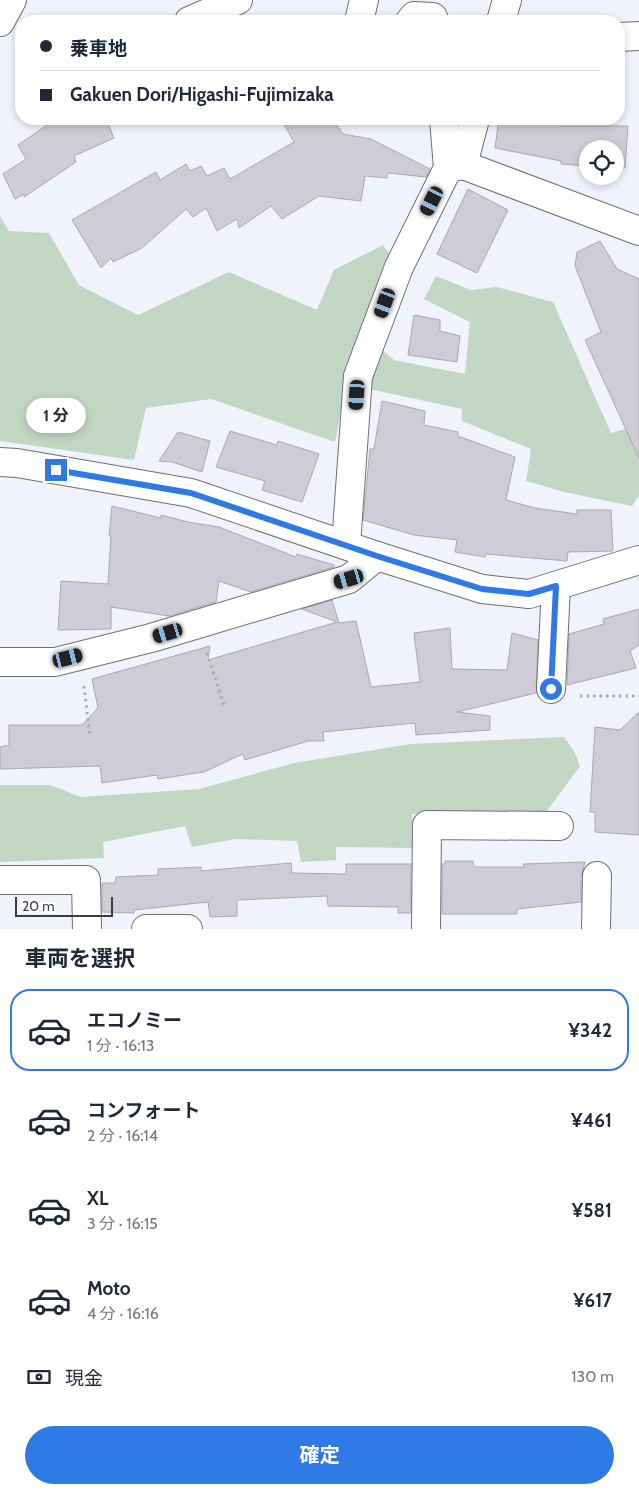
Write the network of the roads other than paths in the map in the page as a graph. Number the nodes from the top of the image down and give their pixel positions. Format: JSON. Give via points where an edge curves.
{"nodes":[{"id":1,"x":12,"y":0,"type":"edge"},
{"id":2,"x":238,"y":0,"type":"edge"},
{"id":3,"x":364,"y":0,"type":"edge"},
{"id":4,"x":507,"y":0,"type":"edge"},
{"id":5,"x":203,"y":15,"type":"edge"},
{"id":6,"x":360,"y":15,"type":"edge"},
{"id":7,"x":503,"y":15,"type":"edge"},
{"id":8,"x":0,"y":22,"type":"edge"},
{"id":9,"x":639,"y":36,"type":"edge"},
{"id":10,"x":625,"y":37,"type":"edge"},
{"id":11,"x":446,"y":125,"type":"edge"},
{"id":12,"x":473,"y":125,"type":"edge"},
{"id":13,"x":456,"y":167,"type":"junction"},
{"id":14,"x":639,"y":231,"type":"edge"},
{"id":15,"x":0,"y":462,"type":"edge"},
{"id":16,"x":346,"y":545,"type":"junction"},
{"id":17,"x":377,"y":556,"type":"junction"},
{"id":18,"x":639,"y":560,"type":"edge"},
{"id":19,"x":556,"y":586,"type":"junction"},
{"id":20,"x":0,"y":662,"type":"edge"},
{"id":21,"x":551,"y":689,"type":"road end"},
{"id":22,"x":559,"y":826,"type":"dead end"},
{"id":23,"x":597,"y":876,"type":"dead end"},
{"id":24,"x":0,"y":880,"type":"edge"},
{"id":25,"x":87,"y":929,"type":"edge"},
{"id":26,"x":146,"y":929,"type":"edge"},
{"id":27,"x":188,"y":929,"type":"edge"},
{"id":28,"x":426,"y":929,"type":"edge"},
{"id":29,"x":596,"y":929,"type":"edge"}],
"edges":[{"from":1,"to":8,"type":"street"},
{"from":2,"to":5,"type":"street"},
{"from":3,"to":6,"type":"street"},
{"from":4,"to":7,"type":"street"},
{"from":9,"to":10,"type":"street"},
{"from":11,"to":13,"type":"street"},
{"from":12,"to":13,"type":"street"},
{"from":13,"to":14,"type":"street"},
{"from":13,"to":16,"type":"street","via":[[399,267],[358,376]]},
{"from":15,"to":16,"type":"street","via":[[191,493]]},
{"from":16,"to":17,"type":"street"},
{"from":17,"to":19,"type":"street","via":[[482,589],[529,594]]},
{"from":17,"to":20,"type":"street","via":[[349,579],[151,638],[55,662]]},
{"from":18,"to":19,"type":"street"},
{"from":19,"to":21,"type":"street"},
{"from":22,"to":28,"type":"street","via":[[427,825]]},
{"from":23,"to":29,"type":"street"},
{"from":24,"to":25,"type":"street","via":[[86,880]]},
{"from":26,"to":27,"type":"street"}]}
